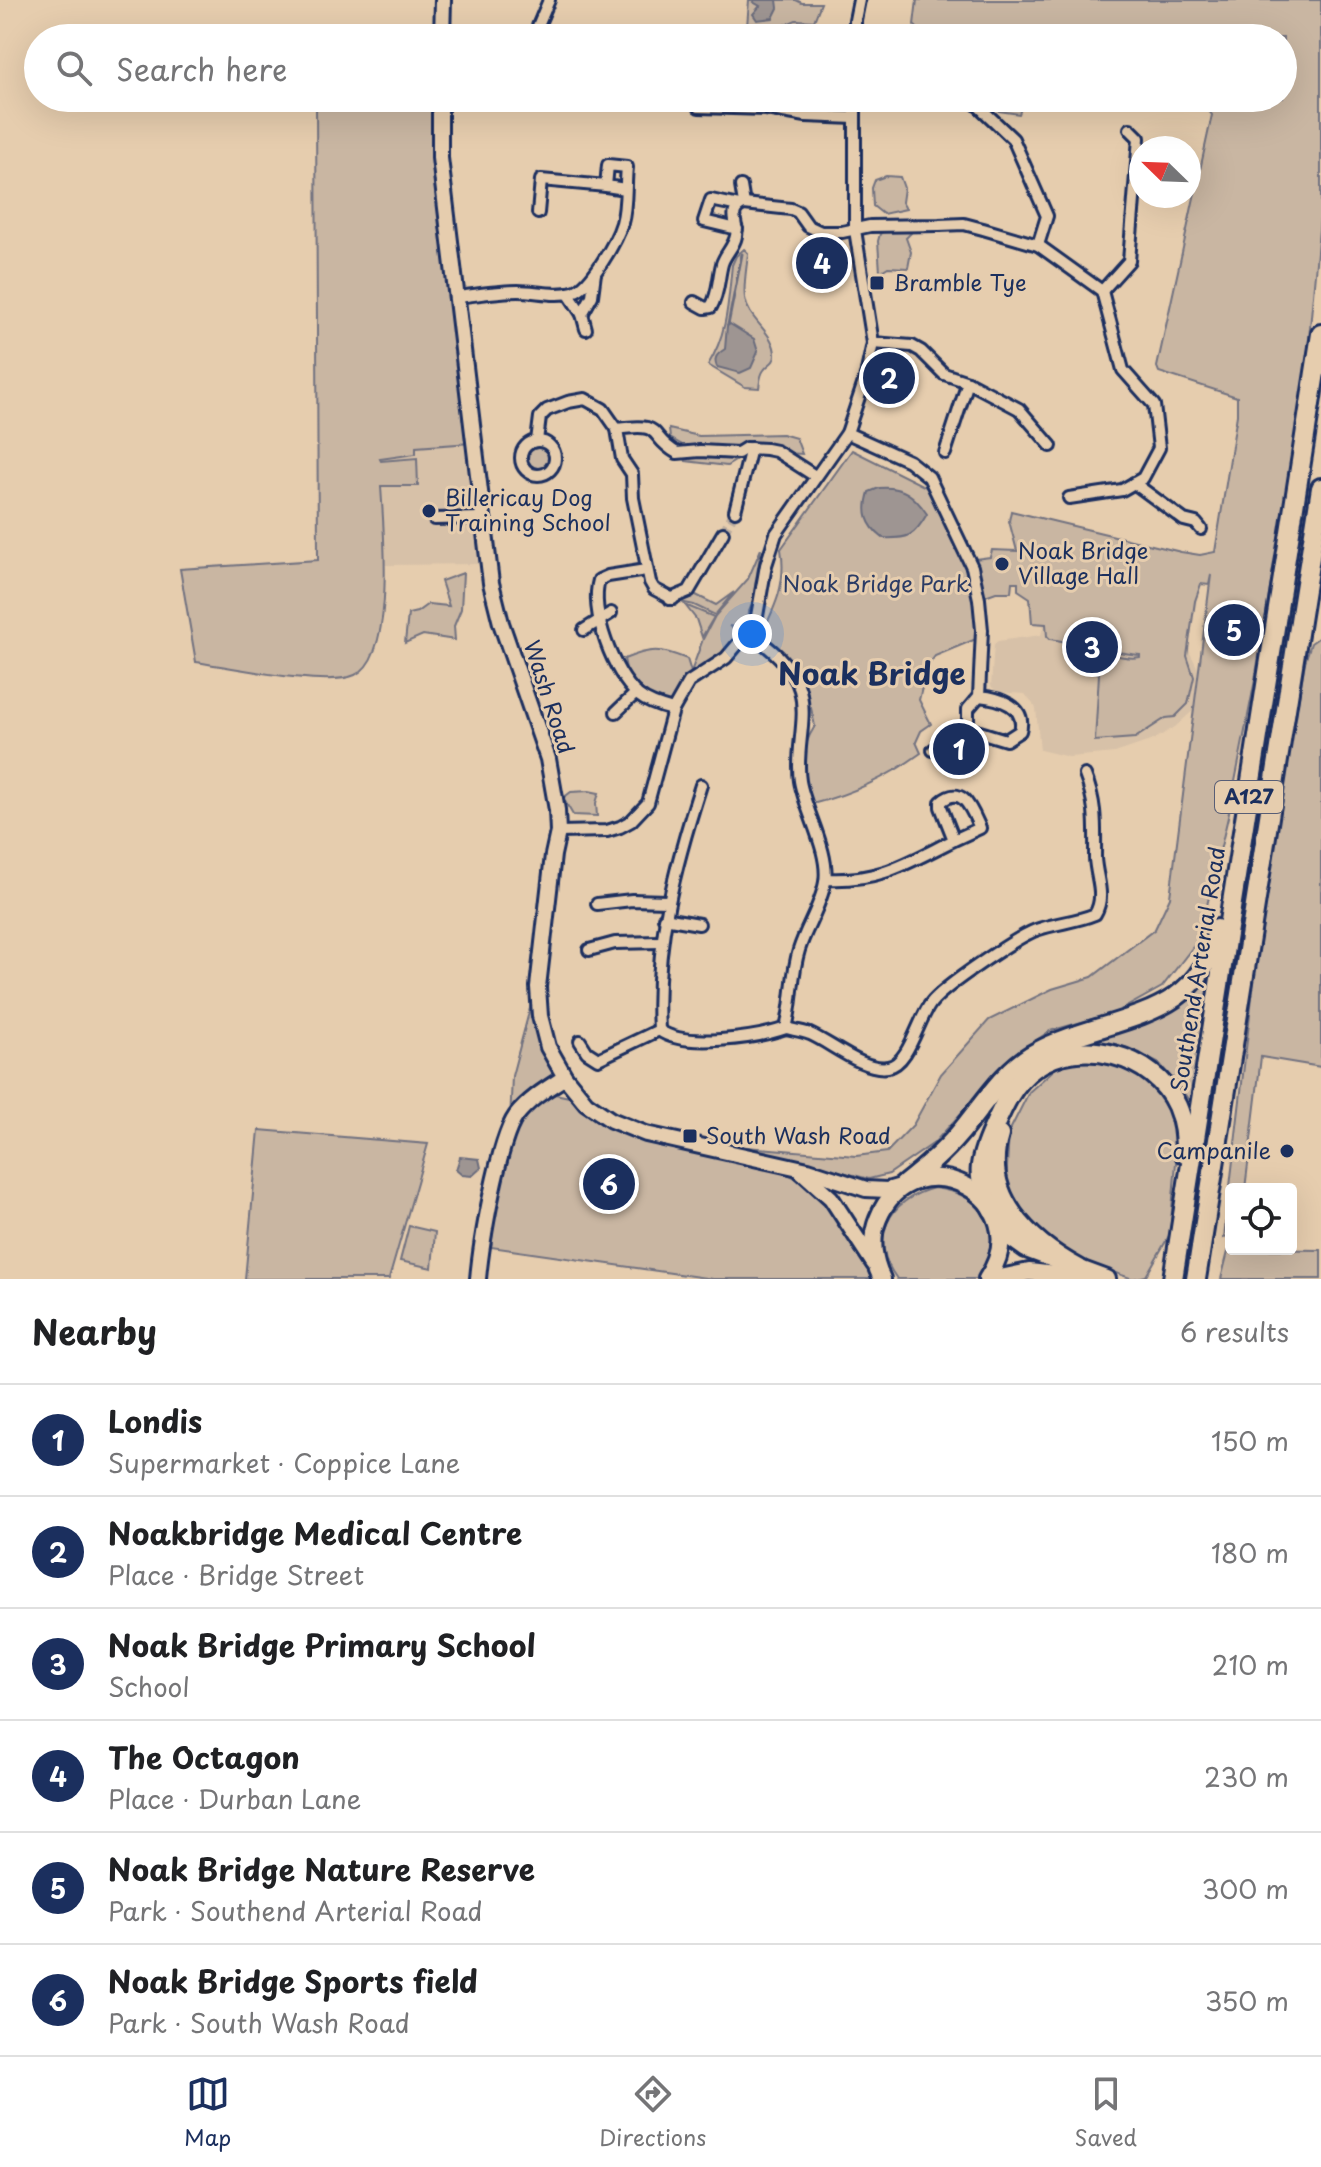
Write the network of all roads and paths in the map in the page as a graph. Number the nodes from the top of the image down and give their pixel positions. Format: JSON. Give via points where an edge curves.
{"nodes":[{"id":1,"x":443,"y":0,"type":"edge"},
{"id":2,"x":855,"y":1,"type":"edge"},
{"id":3,"x":548,"y":6,"type":"edge"},
{"id":4,"x":442,"y":24,"type":"edge"},
{"id":5,"x":537,"y":24,"type":"edge"},
{"id":6,"x":855,"y":24,"type":"edge"},
{"id":7,"x":440,"y":112,"type":"edge"},
{"id":8,"x":783,"y":112,"type":"edge"},
{"id":9,"x":855,"y":112,"type":"edge"},
{"id":10,"x":985,"y":112,"type":"edge"},
{"id":11,"x":855,"y":118,"type":"junction"},
{"id":12,"x":1130,"y":129,"type":"dead end"},
{"id":13,"x":606,"y":186,"type":"junction"},
{"id":14,"x":741,"y":186,"type":"dead end"},
{"id":15,"x":625,"y":189,"type":"junction"},
{"id":16,"x":742,"y":205,"type":"junction"},
{"id":17,"x":538,"y":213,"type":"dead end"},
{"id":18,"x":737,"y":229,"type":"junction"},
{"id":19,"x":855,"y":230,"type":"junction"},
{"id":20,"x":1038,"y":245,"type":"junction"},
{"id":21,"x":596,"y":271,"type":"junction"},
{"id":22,"x":1102,"y":291,"type":"junction"},
{"id":23,"x":568,"y":293,"type":"junction"},
{"id":24,"x":456,"y":297,"type":"junction"},
{"id":25,"x":694,"y":302,"type":"dead end"},
{"id":26,"x":582,"y":314,"type":"junction"},
{"id":27,"x":586,"y":329,"type":"dead end"},
{"id":28,"x":1321,"y":334,"type":"edge"},
{"id":29,"x":873,"y":343,"type":"junction"},
{"id":30,"x":968,"y":382,"type":"junction"},
{"id":31,"x":617,"y":429,"type":"junction"},
{"id":32,"x":847,"y":433,"type":"junction"},
{"id":33,"x":537,"y":441,"type":"dead end"},
{"id":34,"x":1051,"y":446,"type":"dead end"},
{"id":35,"x":751,"y":448,"type":"junction"},
{"id":36,"x":945,"y":453,"type":"dead end"},
{"id":37,"x":815,"y":476,"type":"junction"},
{"id":38,"x":1134,"y":483,"type":"junction"},
{"id":39,"x":1321,"y":488,"type":"edge"},
{"id":40,"x":1069,"y":498,"type":"dead end"},
{"id":41,"x":735,"y":511,"type":"tunnel mouth"},
{"id":42,"x":482,"y":518,"type":"junction"},
{"id":43,"x":434,"y":519,"type":"dead end"},
{"id":44,"x":1201,"y":529,"type":"dead end"},
{"id":45,"x":723,"y":533,"type":"tunnel mouth"},
{"id":46,"x":646,"y":570,"type":"junction"},
{"id":47,"x":611,"y":613,"type":"dead end"},
{"id":48,"x":600,"y":620,"type":"junction"},
{"id":49,"x":584,"y":630,"type":"dead end"},
{"id":50,"x":748,"y":632,"type":"junction"},
{"id":51,"x":636,"y":693,"type":"junction"},
{"id":52,"x":979,"y":696,"type":"junction"},
{"id":53,"x":673,"y":710,"type":"junction"},
{"id":54,"x":616,"y":712,"type":"dead end"},
{"id":55,"x":968,"y":725,"type":"junction"},
{"id":56,"x":1259,"y":733,"type":"junction"},
{"id":57,"x":933,"y":750,"type":"dead end"},
{"id":58,"x":1085,"y":775,"type":"dead end"},
{"id":59,"x":701,"y":785,"type":"dead end"},
{"id":60,"x":558,"y":832,"type":"junction"},
{"id":61,"x":954,"y":840,"type":"junction"},
{"id":62,"x":826,"y":879,"type":"junction"},
{"id":63,"x":667,"y":901,"type":"junction"},
{"id":64,"x":597,"y":904,"type":"dead end"},
{"id":65,"x":664,"y":918,"type":"junction"},
{"id":66,"x":699,"y":924,"type":"dead end"},
{"id":67,"x":660,"y":942,"type":"junction"},
{"id":68,"x":589,"y":950,"type":"dead end"},
{"id":69,"x":786,"y":1028,"type":"junction"},
{"id":70,"x":659,"y":1030,"type":"junction"},
{"id":71,"x":580,"y":1041,"type":"dead end"},
{"id":72,"x":1056,"y":1057,"type":"junction"},
{"id":73,"x":565,"y":1077,"type":"junction"},
{"id":74,"x":795,"y":1167,"type":"junction"},
{"id":75,"x":904,"y":1185,"type":"junction"},
{"id":76,"x":993,"y":1210,"type":"junction"},
{"id":77,"x":1177,"y":1256,"type":"junction"},
{"id":78,"x":1197,"y":1271,"type":"edge"},
{"id":79,"x":1085,"y":1274,"type":"edge"},
{"id":80,"x":881,"y":1276,"type":"edge"},
{"id":81,"x":478,"y":1279,"type":"edge"},
{"id":82,"x":987,"y":1279,"type":"edge"},
{"id":83,"x":996,"y":1279,"type":"edge"},
{"id":84,"x":1107,"y":1279,"type":"edge"},
{"id":85,"x":1173,"y":1279,"type":"edge"}],
"edges":[{"from":1,"to":4,"type":"street"},
{"from":2,"to":6,"type":"street"},
{"from":3,"to":5,"type":"street"},
{"from":7,"to":24,"type":"street","name":"Wash Road"},
{"from":8,"to":11,"type":"street"},
{"from":9,"to":11,"type":"street"},
{"from":10,"to":20,"type":"street","via":[[1013,139],[1047,216]]},
{"from":11,"to":19,"type":"street"},
{"from":12,"to":22,"type":"street","via":[[1139,138],[1129,261]]},
{"from":13,"to":15,"type":"street"},
{"from":13,"to":15,"type":"street","via":[[608,165],[627,167]]},
{"from":13,"to":17,"type":"street","via":[[541,180]]},
{"from":14,"to":16,"type":"street"},
{"from":15,"to":21,"type":"street","via":[[618,235]]},
{"from":16,"to":18,"type":"street","via":[[733,214]]},
{"from":16,"to":18,"type":"street","via":[[711,200],[704,221]]},
{"from":16,"to":19,"type":"street","via":[[791,209],[821,232]]},
{"from":18,"to":25,"type":"street","via":[[711,307]]},
{"from":19,"to":20,"type":"street","via":[[964,224]]},
{"from":19,"to":29,"type":"street"},
{"from":20,"to":22,"type":"street"},
{"from":21,"to":23,"type":"street","via":[[586,285]]},
{"from":21,"to":26,"type":"street"},
{"from":22,"to":38,"type":"street","via":[[1123,370],[1154,405],[1159,448],[1143,478]]},
{"from":23,"to":24,"type":"street"},
{"from":23,"to":26,"type":"street"},
{"from":24,"to":42,"type":"street","name":"Wash Road"},
{"from":26,"to":27,"type":"street"},
{"from":28,"to":56,"type":"highway","name":"Southend Arterial Road","number":"A127"},
{"from":29,"to":30,"type":"street","via":[[912,346],[944,374]]},
{"from":29,"to":32,"type":"street"},
{"from":30,"to":34,"type":"street","via":[[1019,409]]},
{"from":30,"to":36,"type":"street"},
{"from":31,"to":33,"type":"street","via":[[603,409],[585,399],[547,410],[540,417]]},
{"from":31,"to":35,"type":"street","via":[[653,429],[677,453],[738,453]]},
{"from":31,"to":46,"type":"street","via":[[622,459],[632,474]]},
{"from":32,"to":37,"type":"street"},
{"from":32,"to":52,"type":"street","via":[[909,461],[929,477],[939,494],[977,587],[982,630]]},
{"from":35,"to":37,"type":"street","via":[[776,451]]},
{"from":35,"to":41,"type":"street"},
{"from":37,"to":50,"type":"street","via":[[776,534],[757,616]]},
{"from":38,"to":40,"type":"street","via":[[1122,490]]},
{"from":38,"to":44,"type":"street"},
{"from":39,"to":78,"type":"highway","name":"Southend Arterial Road","number":"A127"},
{"from":42,"to":43,"type":"street"},
{"from":42,"to":60,"type":"street","name":"Wash Road","via":[[501,623],[548,759]]},
{"from":45,"to":46,"type":"street","via":[[689,591],[672,599],[654,589]]},
{"from":46,"to":48,"type":"street","via":[[599,580]]},
{"from":47,"to":48,"type":"street"},
{"from":48,"to":49,"type":"street"},
{"from":48,"to":51,"type":"street","via":[[624,678]]},
{"from":50,"to":53,"type":"street","via":[[726,658],[689,682]]},
{"from":50,"to":62,"type":"street","via":[[792,672],[800,691],[799,778]]},
{"from":51,"to":53,"type":"street"},
{"from":51,"to":54,"type":"street"},
{"from":52,"to":55,"type":"street","via":[[968,709]]},
{"from":52,"to":55,"type":"street","via":[[1020,712],[1020,731],[1006,740]]},
{"from":53,"to":60,"type":"street","via":[[648,803],[620,827]]},
{"from":55,"to":57,"type":"street"},
{"from":56,"to":75,"type":"highway","via":[[1215,939],[1199,974],[1153,1011],[1024,1060],[948,1146]]},
{"from":56,"to":77,"type":"highway","name":"Southend Arterial Road","number":"A127"},
{"from":58,"to":69,"type":"street","via":[[1097,817],[1095,860],[1101,897],[1095,914],[1017,939],[942,992],[892,1066],[847,1056],[810,1034]]},
{"from":59,"to":63,"type":"street"},
{"from":60,"to":73,"type":"street","name":"Wash Road","via":[[538,987],[548,1047]]},
{"from":61,"to":61,"type":"street","via":[[941,802],[960,795],[980,828]]},
{"from":61,"to":62,"type":"street","via":[[881,875]]},
{"from":62,"to":69,"type":"street","via":[[798,951]]},
{"from":63,"to":64,"type":"street"},
{"from":63,"to":65,"type":"street"},
{"from":65,"to":66,"type":"street"},
{"from":65,"to":67,"type":"street"},
{"from":67,"to":68,"type":"street","via":[[615,943]]},
{"from":67,"to":70,"type":"street"},
{"from":69,"to":70,"type":"street","via":[[694,1042]]},
{"from":70,"to":71,"type":"street","via":[[598,1059]]},
{"from":72,"to":76,"type":"highway","number":"A127","via":[[1020,1081],[986,1145],[981,1183]]},
{"from":72,"to":77,"type":"highway","number":"A127","via":[[1080,1051],[1121,1057],[1150,1073],[1171,1096],[1185,1131]]},
{"from":72,"to":79,"type":"highway","via":[[1028,1078],[1014,1099],[996,1144],[994,1166],[1004,1201],[1022,1227]]},
{"from":73,"to":74,"type":"street","via":[[597,1111],[628,1128]]},
{"from":73,"to":81,"type":"street","via":[[527,1103],[505,1137]]},
{"from":74,"to":75,"type":"street","via":[[866,1189]]},
{"from":74,"to":80,"type":"street","via":[[831,1198]]},
{"from":75,"to":76,"type":"main road","via":[[952,1180],[980,1193]]},
{"from":75,"to":80,"type":"main road","via":[[888,1200],[875,1227],[873,1249]]},
{"from":76,"to":79,"type":"main road","via":[[1012,1239],[1026,1249]]},
{"from":76,"to":82,"type":"main road","via":[[1000,1249]]},
{"from":77,"to":85,"type":"highway","name":"Southend Arterial Road","number":"A127"},
{"from":79,"to":83,"type":"main road","via":[[1029,1272]]},
{"from":79,"to":84,"type":"main road"}]}
